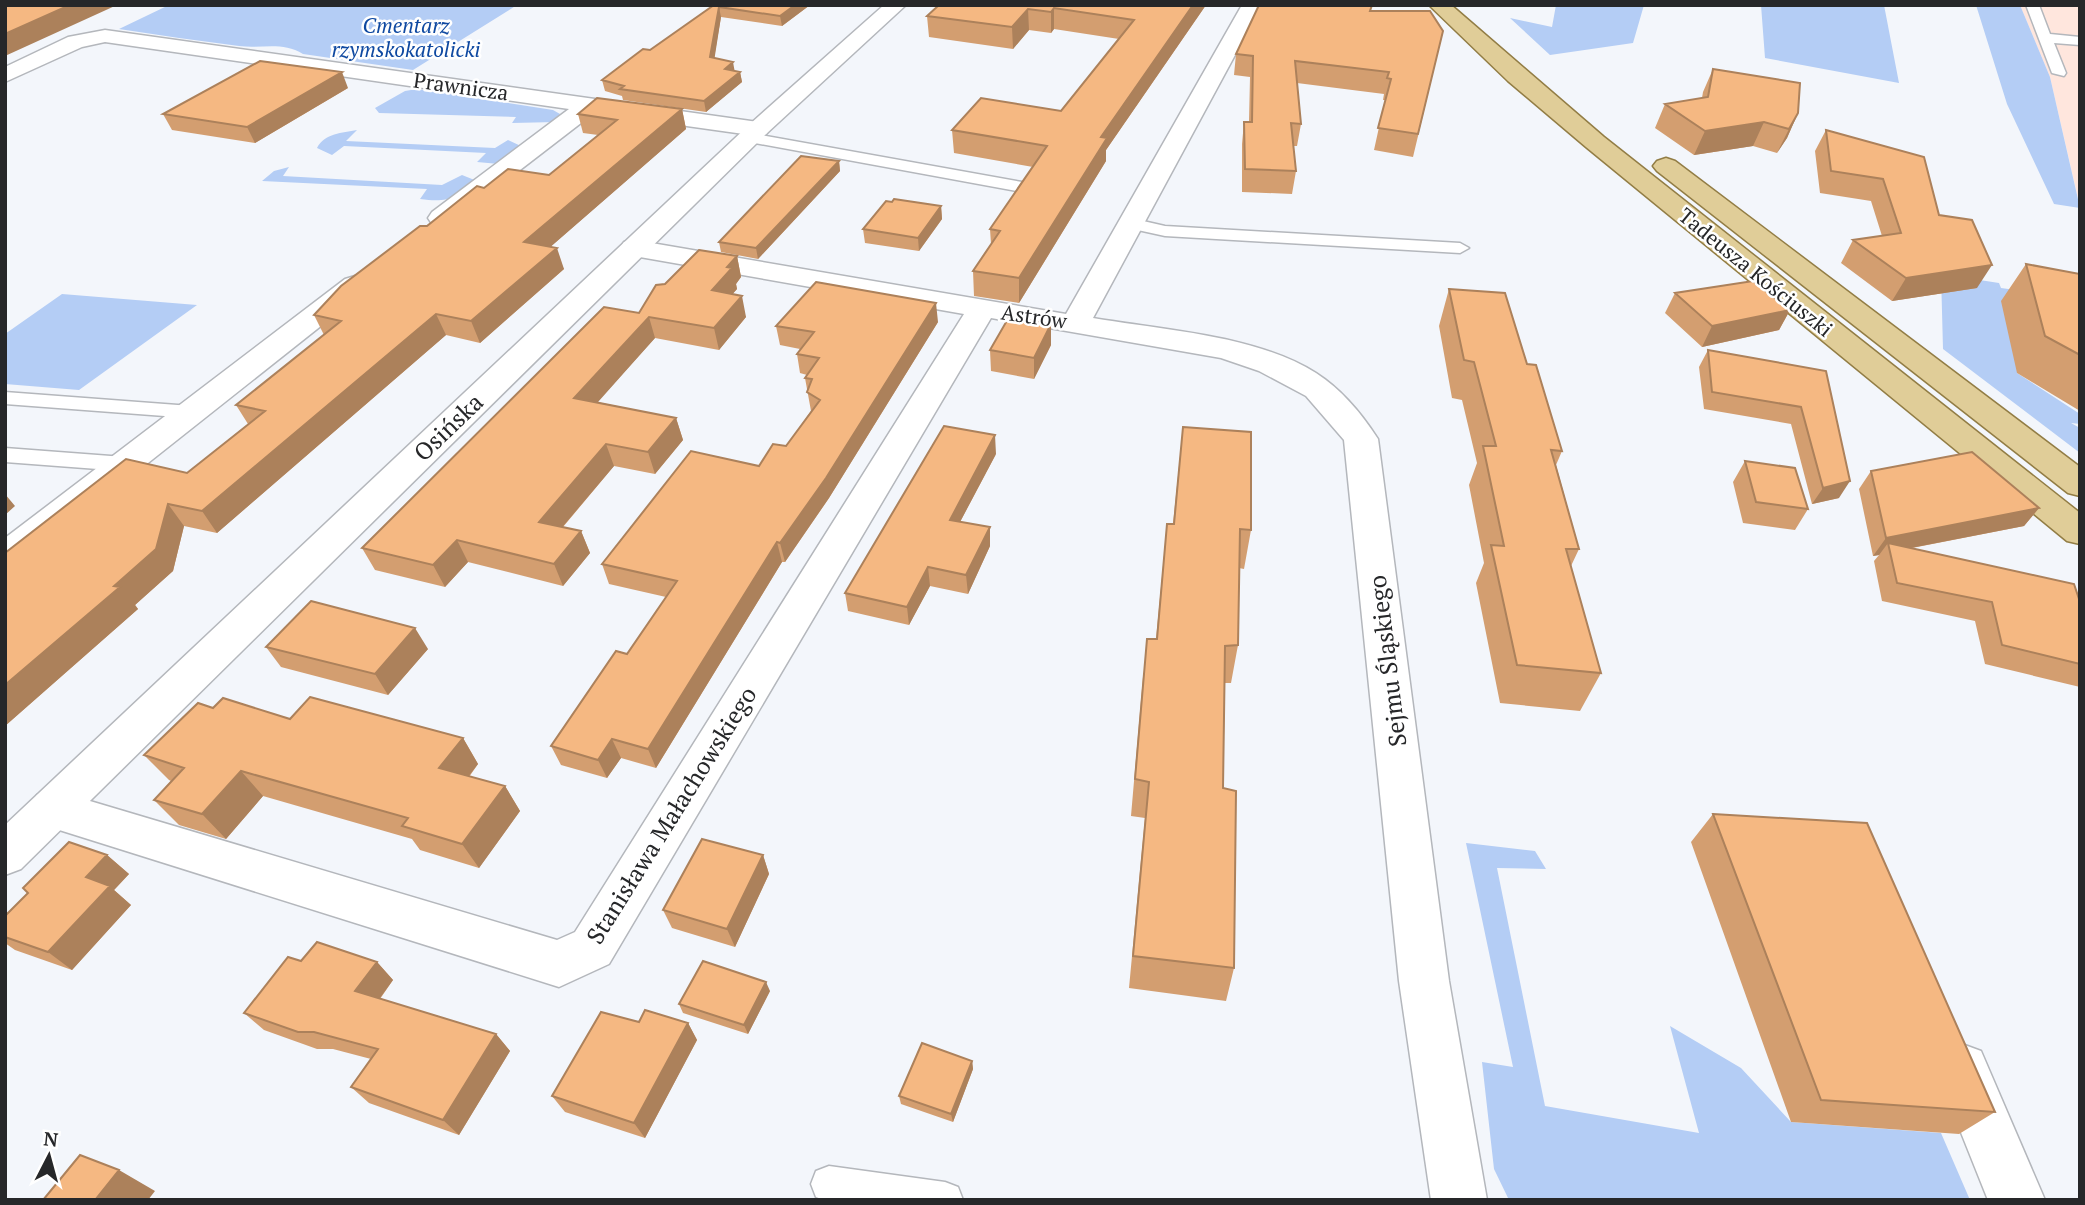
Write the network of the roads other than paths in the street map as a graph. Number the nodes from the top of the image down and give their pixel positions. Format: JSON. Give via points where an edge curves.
{"nodes":[{"id":1,"x":896,"y":5,"type":"edge"},
{"id":2,"x":1252,"y":5,"type":"edge"},
{"id":3,"x":1439,"y":5,"type":"edge"},
{"id":4,"x":1473,"y":5,"type":"edge"},
{"id":5,"x":2032,"y":5,"type":"edge"},
{"id":6,"x":2080,"y":41,"type":"edge"},
{"id":7,"x":2047,"y":44,"type":"junction"},
{"id":8,"x":2080,"y":54,"type":"edge"},
{"id":9,"x":2059,"y":73,"type":"dead end"},
{"id":10,"x":5,"y":75,"type":"edge"},
{"id":11,"x":590,"y":104,"type":"junction"},
{"id":12,"x":754,"y":133,"type":"junction"},
{"id":13,"x":1022,"y":187,"type":"edge"},
{"id":14,"x":1130,"y":223,"type":"junction"},
{"id":15,"x":422,"y":233,"type":"edge"},
{"id":16,"x":634,"y":248,"type":"junction"},
{"id":17,"x":1460,"y":248,"type":"dead end"},
{"id":18,"x":378,"y":267,"type":"edge"},
{"id":19,"x":982,"y":308,"type":"junction"},
{"id":20,"x":1075,"y":324,"type":"junction"},
{"id":21,"x":5,"y":398,"type":"edge"},
{"id":22,"x":191,"y":412,"type":"junction"},
{"id":23,"x":5,"y":455,"type":"edge"},
{"id":24,"x":124,"y":464,"type":"junction"},
{"id":25,"x":2080,"y":485,"type":"edge"},
{"id":26,"x":2080,"y":532,"type":"edge"},
{"id":27,"x":5,"y":557,"type":"edge"},
{"id":28,"x":53,"y":809,"type":"junction"},
{"id":29,"x":5,"y":855,"type":"edge"},
{"id":30,"x":1947,"y":1034,"type":"edge"},
{"id":31,"x":829,"y":1184,"type":"dead end"},
{"id":32,"x":938,"y":1199,"type":"edge"},
{"id":33,"x":944,"y":1200,"type":"edge"},
{"id":34,"x":1459,"y":1200,"type":"edge"},
{"id":35,"x":2017,"y":1200,"type":"edge"}],
"edges":[{"from":1,"to":12,"type":"street","name":"Osińska"},
{"from":2,"to":14,"type":"street","name":"Astrów"},
{"from":3,"to":26,"type":"main road","name":"Tadeusza Kościuszki","via":[[1595,142]]},
{"from":4,"to":25,"type":"main road","name":"Tadeusza Kościuszki","via":[[1628,137]]},
{"from":5,"to":7,"type":"lane"},
{"from":6,"to":7,"type":"lane"},
{"from":7,"to":8,"type":"lane"},
{"from":7,"to":9,"type":"lane"},
{"from":10,"to":11,"type":"street","name":"Prawnicza","via":[[76,42],[105,36]]},
{"from":11,"to":12,"type":"street","name":"Prawnicza"},
{"from":11,"to":15,"type":"street"},
{"from":12,"to":13,"type":"lane"},
{"from":12,"to":16,"type":"street","name":"Osińska"},
{"from":14,"to":17,"type":"lane","via":[[1165,231]]},
{"from":14,"to":20,"type":"street","name":"Astrów"},
{"from":16,"to":19,"type":"street","name":"Astrów"},
{"from":16,"to":28,"type":"street","name":"Osińska"},
{"from":18,"to":22,"type":"street"},
{"from":19,"to":20,"type":"street","name":"Astrów"},
{"from":19,"to":28,"type":"street","name":"Stanisława Małachowskiego","via":[[592,948],[559,964]]},
{"from":20,"to":34,"type":"street","name":"Sejmu Śląskiego","via":[[1226,350],[1286,368],[1322,391],[1361,439],[1424,981]]},
{"from":21,"to":22,"type":"lane"},
{"from":22,"to":24,"type":"street"},
{"from":23,"to":24,"type":"lane"},
{"from":24,"to":27,"type":"street"},
{"from":28,"to":29,"type":"street","name":"Osińska"},
{"from":30,"to":35,"type":"street"},
{"from":31,"to":32,"type":"lane"},
{"from":32,"to":33,"type":"lane"}]}
